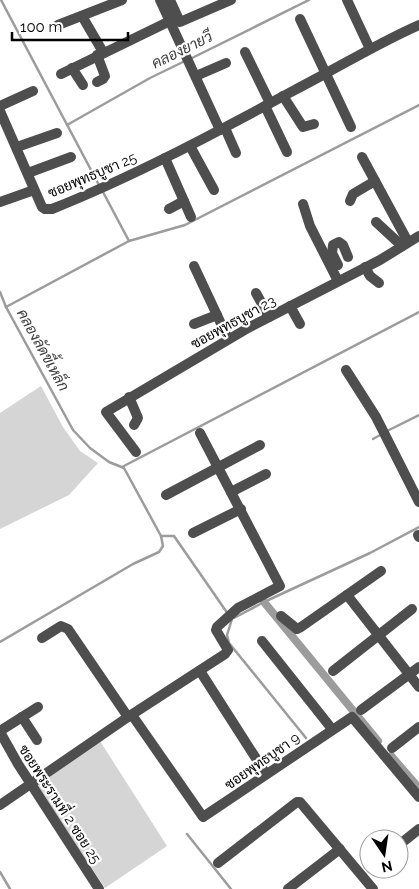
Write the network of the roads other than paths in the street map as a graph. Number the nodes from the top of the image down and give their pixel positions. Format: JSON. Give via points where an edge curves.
{"nodes":[{"id":1,"x":122,"y":0,"type":"edge"},
{"id":2,"x":160,"y":0,"type":"edge"},
{"id":3,"x":170,"y":0,"type":"edge"},
{"id":4,"x":231,"y":0,"type":"edge"},
{"id":5,"x":347,"y":0,"type":"edge"},
{"id":6,"x":82,"y":16,"type":"junction"},
{"id":7,"x":300,"y":19,"type":"dead end"},
{"id":8,"x":170,"y":21,"type":"junction"},
{"id":9,"x":58,"y":24,"type":"dead end"},
{"id":10,"x":419,"y":25,"type":"edge"},
{"id":11,"x":370,"y":49,"type":"junction"},
{"id":12,"x":244,"y":52,"type":"dead end"},
{"id":13,"x":102,"y":53,"type":"junction"},
{"id":14,"x":117,"y":56,"type":"dead end"},
{"id":15,"x":226,"y":63,"type":"dead end"},
{"id":16,"x":72,"y":68,"type":"junction"},
{"id":17,"x":326,"y":73,"type":"junction"},
{"id":18,"x":61,"y":74,"type":"dead end"},
{"id":19,"x":196,"y":76,"type":"junction"},
{"id":20,"x":97,"y":82,"type":"dead end"},
{"id":21,"x":83,"y":86,"type":"dead end"},
{"id":22,"x":32,"y":91,"type":"dead end"},
{"id":23,"x":283,"y":96,"type":"junction"},
{"id":24,"x":268,"y":104,"type":"junction"},
{"id":25,"x":0,"y":106,"type":"edge"},
{"id":26,"x":0,"y":111,"type":"edge"},
{"id":27,"x":314,"y":124,"type":"dead end"},
{"id":28,"x":351,"y":126,"type":"dead end"},
{"id":29,"x":222,"y":129,"type":"junction"},
{"id":30,"x":57,"y":133,"type":"dead end"},
{"id":31,"x":190,"y":146,"type":"junction"},
{"id":32,"x":16,"y":147,"type":"junction"},
{"id":33,"x":287,"y":152,"type":"dead end"},
{"id":34,"x":236,"y":153,"type":"dead end"},
{"id":35,"x":71,"y":157,"type":"dead end"},
{"id":36,"x":362,"y":157,"type":"dead end"},
{"id":37,"x":165,"y":158,"type":"junction"},
{"id":38,"x":28,"y":173,"type":"junction"},
{"id":39,"x":375,"y":181,"type":"junction"},
{"id":40,"x":34,"y":190,"type":"junction"},
{"id":41,"x":214,"y":190,"type":"dead end"},
{"id":42,"x":184,"y":201,"type":"junction"},
{"id":43,"x":350,"y":201,"type":"dead end"},
{"id":44,"x":0,"y":202,"type":"edge"},
{"id":45,"x":303,"y":204,"type":"dead end"},
{"id":46,"x":169,"y":210,"type":"dead end"},
{"id":47,"x":191,"y":217,"type":"dead end"},
{"id":48,"x":376,"y":222,"type":"dead end"},
{"id":49,"x":419,"y":236,"type":"edge"},
{"id":50,"x":405,"y":244,"type":"junction"},
{"id":51,"x":348,"y":257,"type":"dead end"},
{"id":52,"x":194,"y":266,"type":"dead end"},
{"id":53,"x":365,"y":267,"type":"junction"},
{"id":54,"x":341,"y":280,"type":"junction"},
{"id":55,"x":379,"y":282,"type":"dead end"},
{"id":56,"x":256,"y":293,"type":"dead end"},
{"id":57,"x":290,"y":306,"type":"junction"},
{"id":58,"x":218,"y":315,"type":"junction"},
{"id":59,"x":269,"y":317,"type":"junction"},
{"id":60,"x":194,"y":324,"type":"dead end"},
{"id":61,"x":300,"y":324,"type":"dead end"},
{"id":62,"x":228,"y":340,"type":"junction"},
{"id":63,"x":346,"y":370,"type":"dead end"},
{"id":64,"x":129,"y":397,"type":"junction"},
{"id":65,"x":134,"y":425,"type":"dead end"},
{"id":66,"x":200,"y":433,"type":"dead end"},
{"id":67,"x":260,"y":445,"type":"dead end"},
{"id":68,"x":136,"y":452,"type":"dead end"},
{"id":69,"x":218,"y":466,"type":"junction"},
{"id":70,"x":266,"y":474,"type":"dead end"},
{"id":71,"x":232,"y":492,"type":"junction"},
{"id":72,"x":166,"y":495,"type":"dead end"},
{"id":73,"x":419,"y":502,"type":"edge"},
{"id":74,"x":241,"y":509,"type":"junction"},
{"id":75,"x":193,"y":533,"type":"dead end"},
{"id":76,"x":381,"y":571,"type":"dead end"},
{"id":77,"x":347,"y":595,"type":"junction"},
{"id":78,"x":412,"y":608,"type":"dead end"},
{"id":79,"x":281,"y":616,"type":"dead end"},
{"id":80,"x":379,"y":634,"type":"junction"},
{"id":81,"x":42,"y":638,"type":"dead end"},
{"id":82,"x":262,"y":640,"type":"dead end"},
{"id":83,"x":419,"y":666,"type":"edge"},
{"id":84,"x":200,"y":671,"type":"junction"},
{"id":85,"x":333,"y":671,"type":"dead end"},
{"id":86,"x":409,"y":674,"type":"junction"},
{"id":87,"x":419,"y":687,"type":"edge"},
{"id":88,"x":38,"y":707,"type":"dead end"},
{"id":89,"x":361,"y":710,"type":"dead end"},
{"id":90,"x":130,"y":716,"type":"junction"},
{"id":91,"x":22,"y":717,"type":"junction"},
{"id":92,"x":419,"y":727,"type":"edge"},
{"id":93,"x":332,"y":729,"type":"junction"},
{"id":94,"x":0,"y":732,"type":"edge"},
{"id":95,"x":36,"y":740,"type":"dead end"},
{"id":96,"x":392,"y":748,"type":"dead end"},
{"id":97,"x":266,"y":774,"type":"junction"},
{"id":98,"x":31,"y":784,"type":"junction"},
{"id":99,"x":419,"y":797,"type":"edge"},
{"id":100,"x":0,"y":805,"type":"edge"},
{"id":101,"x":419,"y":829,"type":"edge"},
{"id":102,"x":409,"y":837,"type":"edge"},
{"id":103,"x":340,"y":849,"type":"junction"},
{"id":104,"x":218,"y":862,"type":"dead end"},
{"id":105,"x":359,"y":866,"type":"edge"},
{"id":106,"x":99,"y":889,"type":"edge"},
{"id":107,"x":288,"y":889,"type":"edge"}],
"edges":[{"from":1,"to":6,"type":"street"},
{"from":2,"to":8,"type":"street"},
{"from":3,"to":4,"type":"street","via":[[180,22]]},
{"from":5,"to":11,"type":"street"},
{"from":6,"to":9,"type":"street"},
{"from":6,"to":13,"type":"street"},
{"from":7,"to":17,"type":"street"},
{"from":8,"to":13,"type":"street"},
{"from":8,"to":19,"type":"street"},
{"from":10,"to":11,"type":"street","name":"ซอยพุทธบูชา 25"},
{"from":11,"to":17,"type":"street","name":"ซอยพุทธบูชา 25"},
{"from":12,"to":24,"type":"street"},
{"from":13,"to":14,"type":"street"},
{"from":13,"to":16,"type":"street"},
{"from":13,"to":20,"type":"street","via":[[105,76]]},
{"from":15,"to":19,"type":"street"},
{"from":16,"to":18,"type":"street"},
{"from":16,"to":21,"type":"street"},
{"from":17,"to":23,"type":"street","name":"ซอยพุทธบูชา 25"},
{"from":17,"to":28,"type":"street"},
{"from":19,"to":29,"type":"street"},
{"from":22,"to":25,"type":"street"},
{"from":23,"to":24,"type":"street","name":"ซอยพุทธบูชา 25"},
{"from":23,"to":27,"type":"street","via":[[303,127]]},
{"from":24,"to":29,"type":"street","name":"ซอยพุทธบูชา 25"},
{"from":24,"to":33,"type":"street"},
{"from":26,"to":32,"type":"street","name":"ซอยพุทธบูชา 25"},
{"from":29,"to":31,"type":"street","name":"ซอยพุทธบูชา 25"},
{"from":29,"to":34,"type":"street"},
{"from":30,"to":32,"type":"street"},
{"from":31,"to":37,"type":"street","name":"ซอยพุทธบูชา 25"},
{"from":31,"to":41,"type":"street"},
{"from":32,"to":38,"type":"street","name":"ซอยพุทธบูชา 25"},
{"from":35,"to":38,"type":"street"},
{"from":36,"to":39,"type":"street"},
{"from":37,"to":40,"type":"street","name":"ซอยพุทธบูชา 25","via":[[52,209],[42,207]]},
{"from":37,"to":42,"type":"street"},
{"from":38,"to":40,"type":"street","name":"ซอยพุทธบูชา 25"},
{"from":39,"to":43,"type":"street","via":[[353,194]]},
{"from":39,"to":50,"type":"street"},
{"from":40,"to":44,"type":"street"},
{"from":42,"to":46,"type":"street"},
{"from":42,"to":47,"type":"street"},
{"from":45,"to":54,"type":"street","via":[[310,226]]},
{"from":48,"to":50,"type":"street"},
{"from":49,"to":50,"type":"street","name":"ซอยพุทธบูชา 23"},
{"from":50,"to":53,"type":"street","name":"ซอยพุทธบูชา 23"},
{"from":51,"to":54,"type":"street","via":[[340,242],[333,245],[332,253]]},
{"from":52,"to":58,"type":"street"},
{"from":53,"to":54,"type":"street","name":"ซอยพุทธบูชา 23"},
{"from":53,"to":55,"type":"street"},
{"from":54,"to":57,"type":"street","name":"ซอยพุทธบูชา 23"},
{"from":56,"to":59,"type":"street"},
{"from":57,"to":59,"type":"street","name":"ซอยพุทธบูชา 23"},
{"from":57,"to":61,"type":"street"},
{"from":58,"to":60,"type":"street"},
{"from":58,"to":62,"type":"street"},
{"from":59,"to":62,"type":"street","name":"ซอยพุทธบูชา 23"},
{"from":62,"to":64,"type":"street","name":"ซอยพุทธบูชา 23"},
{"from":63,"to":73,"type":"street","via":[[376,418]]},
{"from":64,"to":65,"type":"street","via":[[138,418]]},
{"from":64,"to":68,"type":"street","name":"ซอยพุทธบูชา 23","via":[[106,414]]},
{"from":66,"to":69,"type":"street"},
{"from":67,"to":69,"type":"street"},
{"from":69,"to":71,"type":"street"},
{"from":69,"to":72,"type":"street"},
{"from":70,"to":71,"type":"street"},
{"from":71,"to":74,"type":"street"},
{"from":74,"to":75,"type":"street"},
{"from":74,"to":84,"type":"street","via":[[280,586],[238,608],[222,623],[216,630],[228,650]]},
{"from":76,"to":77,"type":"street"},
{"from":77,"to":79,"type":"street","via":[[297,629]]},
{"from":77,"to":80,"type":"street"},
{"from":78,"to":80,"type":"street"},
{"from":80,"to":85,"type":"street"},
{"from":80,"to":86,"type":"street"},
{"from":81,"to":90,"type":"street","via":[[61,626],[68,628]]},
{"from":82,"to":93,"type":"street"},
{"from":83,"to":86,"type":"street"},
{"from":84,"to":90,"type":"street"},
{"from":84,"to":97,"type":"street"},
{"from":86,"to":87,"type":"street"},
{"from":86,"to":89,"type":"street"},
{"from":88,"to":91,"type":"street"},
{"from":90,"to":97,"type":"street","name":"ซอยพุทธบูชา 9","via":[[203,816]]},
{"from":90,"to":98,"type":"street"},
{"from":91,"to":94,"type":"street"},
{"from":91,"to":95,"type":"street"},
{"from":92,"to":96,"type":"street"},
{"from":93,"to":97,"type":"street","name":"ซอยพุทธบูชา 9"},
{"from":93,"to":99,"type":"street","name":"ซอยพุทธบูชา 9","via":[[353,717]]},
{"from":94,"to":98,"type":"street","name":"ซอยพระรามที่ 2 ซอย 25"},
{"from":98,"to":100,"type":"street"},
{"from":98,"to":106,"type":"street","name":"ซอยพระรามที่ 2 ซอย 25"},
{"from":101,"to":102,"type":"street"},
{"from":103,"to":104,"type":"street","via":[[299,802]]},
{"from":103,"to":105,"type":"street"},
{"from":103,"to":107,"type":"street"}]}
